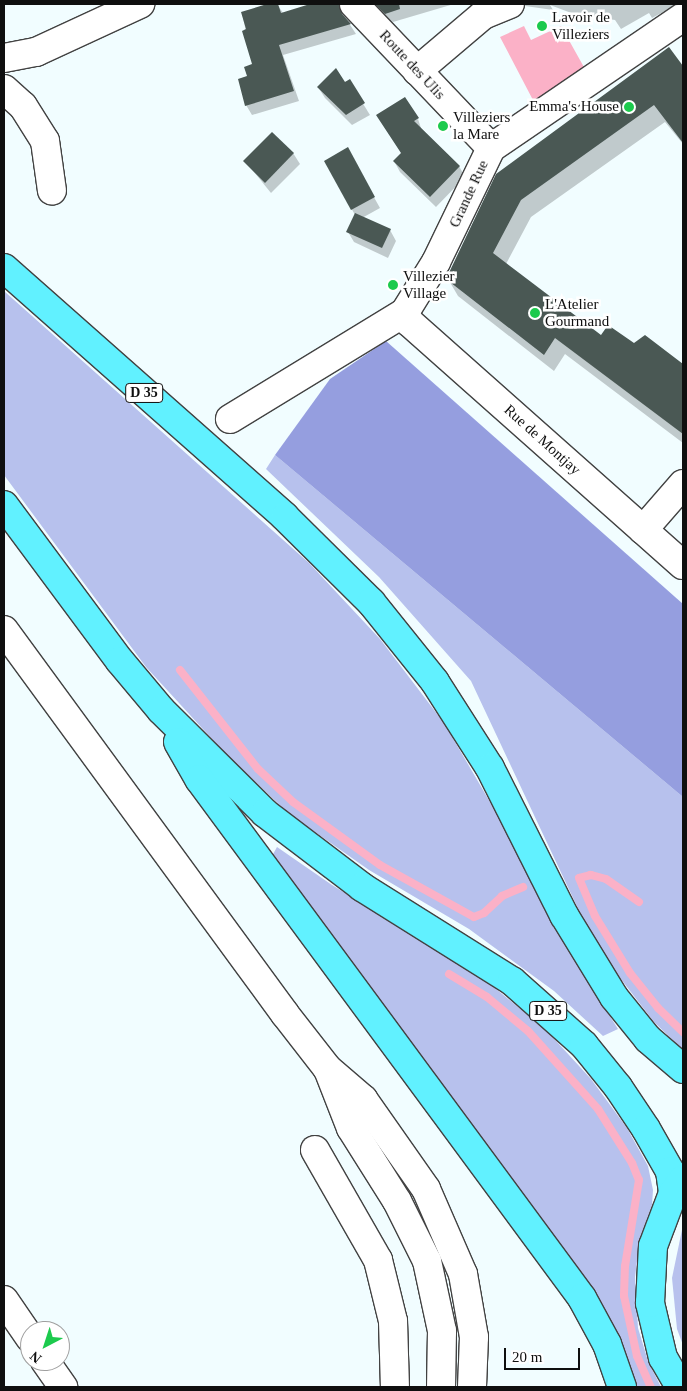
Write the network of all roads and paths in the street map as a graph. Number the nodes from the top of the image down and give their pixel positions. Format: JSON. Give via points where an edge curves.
{"nodes":[{"id":1,"x":140,"y":4,"type":"edge"},
{"id":2,"x":354,"y":4,"type":"edge"},
{"id":3,"x":510,"y":4,"type":"edge"},
{"id":4,"x":481,"y":9,"type":"edge"},
{"id":5,"x":683,"y":16,"type":"edge"},
{"id":6,"x":4,"y":58,"type":"edge"},
{"id":7,"x":417,"y":71,"type":"junction"},
{"id":8,"x":4,"y":89,"type":"edge"},
{"id":9,"x":490,"y":148,"type":"junction"},
{"id":10,"x":52,"y":191,"type":"dead end"},
{"id":11,"x":4,"y":268,"type":"edge"},
{"id":12,"x":405,"y":312,"type":"junction"},
{"id":13,"x":230,"y":419,"type":"dead end"},
{"id":14,"x":683,"y":484,"type":"edge"},
{"id":15,"x":4,"y":505,"type":"edge"},
{"id":16,"x":643,"y":530,"type":"junction"},
{"id":17,"x":683,"y":565,"type":"edge"},
{"id":18,"x":4,"y":630,"type":"edge"},
{"id":19,"x":160,"y":710,"type":"junction"},
{"id":20,"x":327,"y":1068,"type":"junction"},
{"id":21,"x":683,"y":1068,"type":"edge"},
{"id":22,"x":315,"y":1150,"type":"dead end"},
{"id":23,"x":678,"y":1186,"type":"edge"},
{"id":24,"x":4,"y":1300,"type":"edge"},
{"id":25,"x":20,"y":1323,"type":"edge"},
{"id":26,"x":52,"y":1371,"type":"edge"},
{"id":27,"x":63,"y":1387,"type":"edge"},
{"id":28,"x":395,"y":1387,"type":"edge"},
{"id":29,"x":441,"y":1387,"type":"edge"},
{"id":30,"x":472,"y":1387,"type":"edge"},
{"id":31,"x":622,"y":1387,"type":"edge"},
{"id":32,"x":680,"y":1387,"type":"edge"}],
"edges":[{"from":1,"to":6,"type":"street","via":[[36,52]]},
{"from":2,"to":7,"type":"street","name":"Route des Ulis"},
{"from":3,"to":4,"type":"street"},
{"from":4,"to":7,"type":"street"},
{"from":5,"to":9,"type":"street","name":"Grande Rue"},
{"from":7,"to":9,"type":"street","name":"Route des Ulis"},
{"from":8,"to":10,"type":"street","via":[[23,106],[45,140]]},
{"from":9,"to":12,"type":"street","name":"Grande Rue","via":[[436,262]]},
{"from":11,"to":21,"type":"main road","number":"D 35","via":[[284,517],[371,602],[435,682],[490,768],[564,915],[614,997],[648,1039]]},
{"from":12,"to":13,"type":"street"},
{"from":12,"to":16,"type":"street","name":"Rue de Montjay","via":[[409,322]]},
{"from":14,"to":16,"type":"street"},
{"from":15,"to":19,"type":"main road","number":"D 35"},
{"from":16,"to":17,"type":"street","name":"Rue de Montjay"},
{"from":18,"to":20,"type":"street"},
{"from":19,"to":23,"type":"main road","number":"D 35","via":[[265,813],[316,855],[512,981],[550,1013],[584,1045],[618,1087]]},
{"from":19,"to":31,"type":"main road","via":[[199,779],[582,1298],[607,1344]]},
{"from":20,"to":29,"type":"street","via":[[351,1128],[397,1201],[427,1261],[442,1331]]},
{"from":20,"to":30,"type":"street","via":[[364,1100],[426,1189],[464,1274],[474,1337]]},
{"from":22,"to":28,"type":"street","via":[[378,1260],[393,1321]]},
{"from":23,"to":32,"type":"main road","via":[[653,1246],[650,1303],[663,1358]]},
{"from":24,"to":25,"type":"street"},
{"from":26,"to":27,"type":"street"}]}
